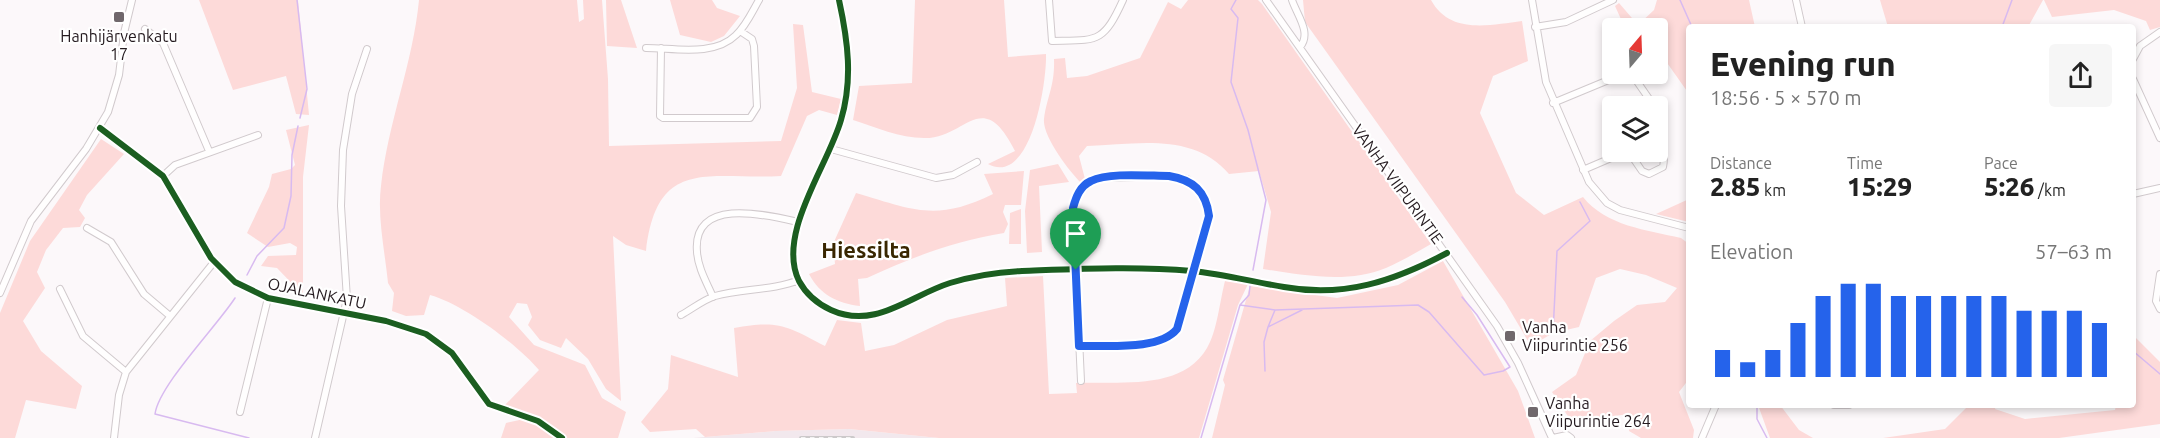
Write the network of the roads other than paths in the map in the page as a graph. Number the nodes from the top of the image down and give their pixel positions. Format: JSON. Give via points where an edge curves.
{"nodes":[{"id":1,"x":132,"y":0,"type":"edge"},
{"id":2,"x":759,"y":0,"type":"edge"},
{"id":3,"x":839,"y":0,"type":"edge"},
{"id":4,"x":1049,"y":0,"type":"edge"},
{"id":5,"x":1123,"y":0,"type":"edge"},
{"id":6,"x":1266,"y":0,"type":"edge"},
{"id":7,"x":1292,"y":0,"type":"edge"},
{"id":8,"x":1532,"y":0,"type":"edge"},
{"id":9,"x":1613,"y":0,"type":"edge"},
{"id":10,"x":1796,"y":0,"type":"edge"},
{"id":11,"x":1801,"y":24,"type":"edge"},
{"id":12,"x":1535,"y":27,"type":"junction"},
{"id":13,"x":146,"y":30,"type":"dead end"},
{"id":14,"x":740,"y":31,"type":"junction"},
{"id":15,"x":2160,"y":32,"type":"edge"},
{"id":16,"x":1300,"y":47,"type":"junction"},
{"id":17,"x":646,"y":48,"type":"dead end"},
{"id":18,"x":662,"y":48,"type":"junction"},
{"id":19,"x":367,"y":49,"type":"dead end"},
{"id":20,"x":2136,"y":53,"type":"edge"},
{"id":21,"x":2136,"y":86,"type":"edge"},
{"id":22,"x":1647,"y":96,"type":"edge"},
{"id":23,"x":1553,"y":103,"type":"junction"},
{"id":24,"x":100,"y":128,"type":"junction"},
{"id":25,"x":258,"y":135,"type":"dead end"},
{"id":26,"x":2160,"y":138,"type":"edge"},
{"id":27,"x":831,"y":149,"type":"junction"},
{"id":28,"x":209,"y":151,"type":"junction"},
{"id":29,"x":977,"y":162,"type":"dead end"},
{"id":30,"x":1603,"y":162,"type":"edge"},
{"id":31,"x":1635,"y":162,"type":"edge"},
{"id":32,"x":1664,"y":162,"type":"edge"},
{"id":33,"x":1583,"y":170,"type":"junction"},
{"id":34,"x":163,"y":176,"type":"junction"},
{"id":35,"x":2160,"y":188,"type":"edge"},
{"id":36,"x":2136,"y":193,"type":"edge"},
{"id":37,"x":798,"y":222,"type":"junction"},
{"id":38,"x":1686,"y":227,"type":"edge"},
{"id":39,"x":87,"y":228,"type":"dead end"},
{"id":40,"x":1447,"y":253,"type":"junction"},
{"id":41,"x":214,"y":262,"type":"junction"},
{"id":42,"x":1076,"y":270,"type":"junction"},
{"id":43,"x":1194,"y":271,"type":"junction"},
{"id":44,"x":2160,"y":274,"type":"edge"},
{"id":45,"x":799,"y":280,"type":"junction"},
{"id":46,"x":60,"y":289,"type":"dead end"},
{"id":47,"x":0,"y":293,"type":"edge"},
{"id":48,"x":713,"y":297,"type":"junction"},
{"id":49,"x":268,"y":298,"type":"junction"},
{"id":50,"x":2160,"y":309,"type":"edge"},
{"id":51,"x":344,"y":312,"type":"junction"},
{"id":52,"x":681,"y":315,"type":"dead end"},
{"id":53,"x":171,"y":316,"type":"junction"},
{"id":54,"x":1079,"y":346,"type":"junction"},
{"id":55,"x":126,"y":372,"type":"junction"},
{"id":56,"x":1081,"y":381,"type":"dead end"},
{"id":57,"x":1715,"y":408,"type":"edge"},
{"id":58,"x":240,"y":412,"type":"dead end"},
{"id":59,"x":114,"y":438,"type":"edge"},
{"id":60,"x":315,"y":438,"type":"edge"},
{"id":61,"x":562,"y":438,"type":"edge"},
{"id":62,"x":1552,"y":438,"type":"edge"},
{"id":63,"x":1571,"y":438,"type":"edge"},
{"id":64,"x":1702,"y":438,"type":"edge"}],
"edges":[{"from":1,"to":24,"type":"street","via":[[119,75]]},
{"from":2,"to":14,"type":"street"},
{"from":3,"to":27,"type":"street","via":[[849,71],[841,120]]},
{"from":4,"to":5,"type":"street","via":[[1052,41],[1090,40],[1103,34]]},
{"from":6,"to":16,"type":"street","name":"VANHA VIIPURINTIE"},
{"from":7,"to":16,"type":"street","via":[[1305,31]]},
{"from":8,"to":12,"type":"street"},
{"from":9,"to":12,"type":"street","via":[[1566,22]]},
{"from":10,"to":11,"type":"street"},
{"from":12,"to":23,"type":"street"},
{"from":13,"to":28,"type":"street","via":[[163,43]]},
{"from":14,"to":18,"type":"street","via":[[713,48]]},
{"from":14,"to":18,"type":"street","via":[[752,39],[754,46],[757,107],[750,118],[660,116]]},
{"from":15,"to":20,"type":"street"},
{"from":16,"to":40,"type":"street","name":"VANHA VIIPURINTIE"},
{"from":17,"to":18,"type":"street"},
{"from":19,"to":51,"type":"street","via":[[352,94],[343,150],[341,207],[347,287]]},
{"from":21,"to":26,"type":"street"},
{"from":22,"to":23,"type":"street","via":[[1636,80],[1623,74]]},
{"from":23,"to":33,"type":"street"},
{"from":24,"to":34,"type":"street","name":"OJALANKATU"},
{"from":24,"to":47,"type":"street","via":[[31,221]]},
{"from":25,"to":28,"type":"street"},
{"from":27,"to":29,"type":"street","via":[[936,178],[953,175]]},
{"from":27,"to":37,"type":"street"},
{"from":28,"to":34,"type":"street","via":[[175,165]]},
{"from":30,"to":33,"type":"street"},
{"from":31,"to":32,"type":"street","via":[[1649,174],[1663,167]]},
{"from":33,"to":38,"type":"street","via":[[1597,193],[1620,210]]},
{"from":34,"to":41,"type":"street","name":"OJALANKATU"},
{"from":35,"to":36,"type":"street"},
{"from":37,"to":45,"type":"street","via":[[793,252]]},
{"from":37,"to":48,"type":"street","via":[[734,213],[703,226],[697,253]]},
{"from":39,"to":53,"type":"street","via":[[111,242],[144,294]]},
{"from":40,"to":43,"type":"street","via":[[1401,276],[1337,290],[1285,287]]},
{"from":40,"to":62,"type":"street","name":"VANHA VIIPURINTIE","via":[[1497,326]]},
{"from":41,"to":49,"type":"street","name":"OJALANKATU","via":[[244,288]]},
{"from":41,"to":53,"type":"street"},
{"from":42,"to":43,"type":"street"},
{"from":42,"to":43,"type":"street","via":[[1073,208],[1083,187],[1103,178],[1169,176],[1187,179],[1208,205],[1209,216]]},
{"from":42,"to":45,"type":"street","via":[[1019,271],[972,278],[948,284],[879,314],[856,318],[824,307]]},
{"from":42,"to":54,"type":"street"},
{"from":43,"to":54,"type":"street","via":[[1181,320],[1170,337],[1152,343]]},
{"from":44,"to":50,"type":"street","via":[[2156,301]]},
{"from":45,"to":48,"type":"street"},
{"from":46,"to":55,"type":"street","via":[[82,336]]},
{"from":48,"to":52,"type":"street"},
{"from":49,"to":51,"type":"street","name":"OJALANKATU"},
{"from":49,"to":58,"type":"street"},
{"from":51,"to":60,"type":"street"},
{"from":51,"to":61,"type":"street","name":"OJALANKATU","via":[[426,334],[452,353],[489,404],[538,421]]},
{"from":53,"to":55,"type":"street"},
{"from":54,"to":56,"type":"street"},
{"from":55,"to":59,"type":"street"},
{"from":57,"to":64,"type":"street"},
{"from":62,"to":63,"type":"street"}]}
